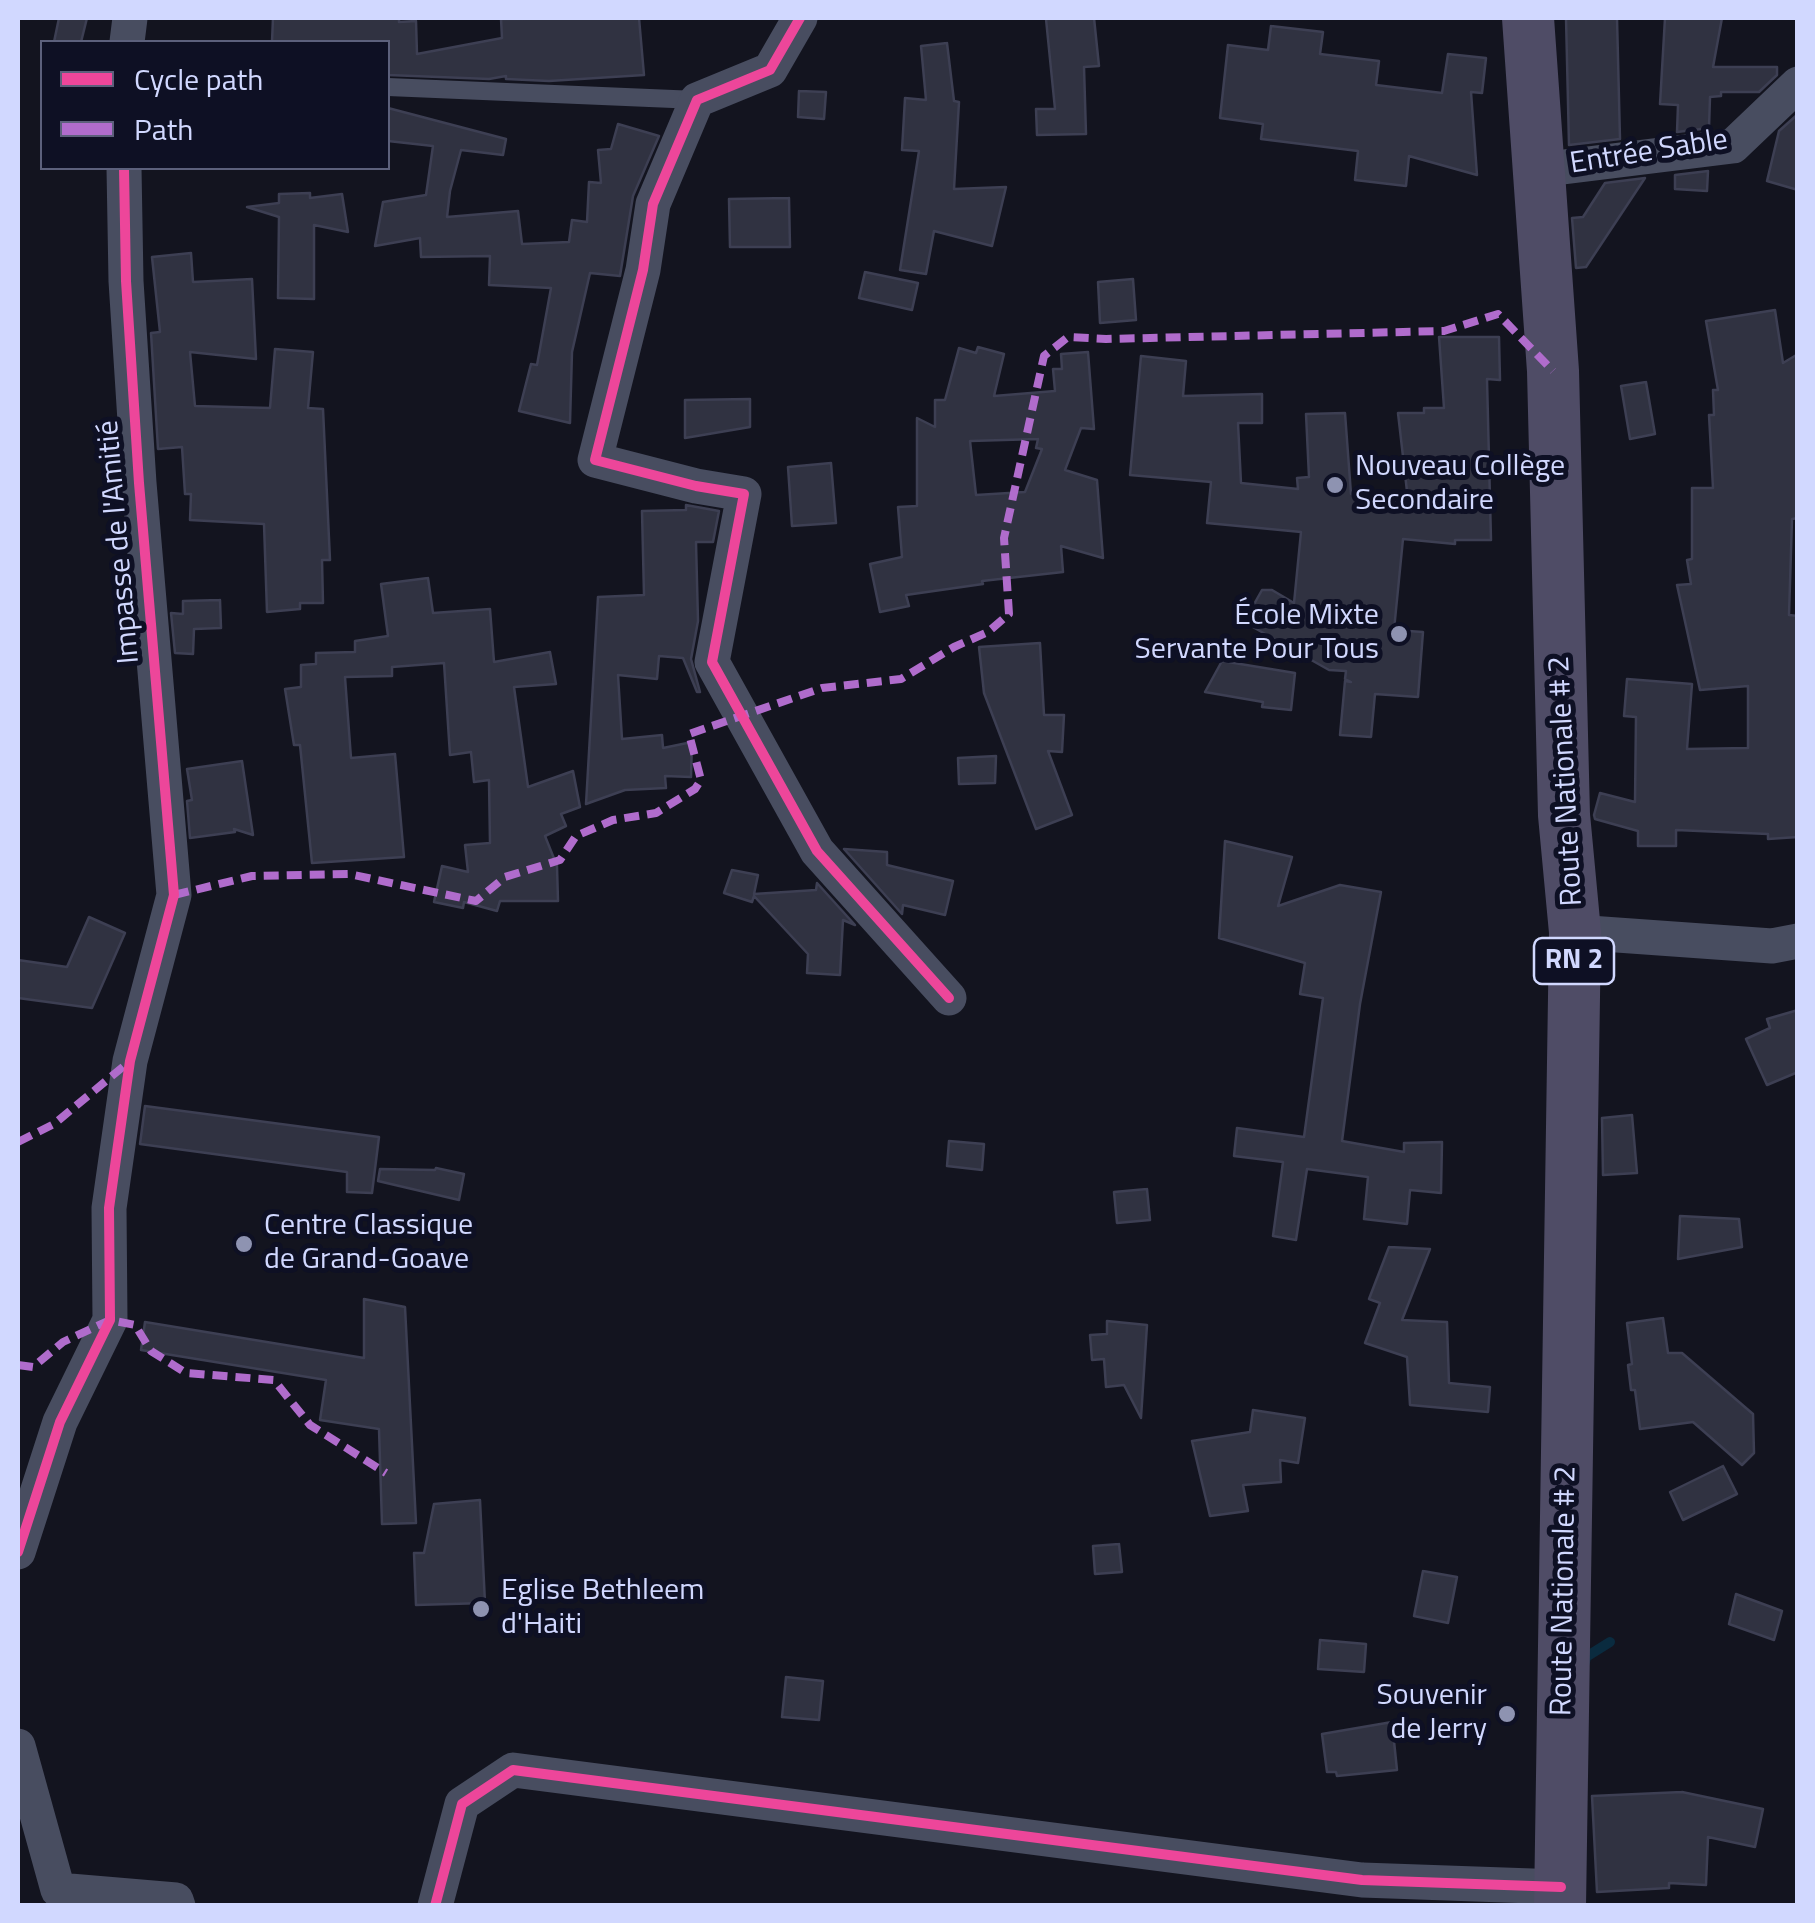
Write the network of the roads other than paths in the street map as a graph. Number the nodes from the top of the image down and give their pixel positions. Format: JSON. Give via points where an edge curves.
{"nodes":[{"id":1,"x":800,"y":18,"type":"edge"},
{"id":2,"x":1528,"y":18,"type":"edge"},
{"id":3,"x":1798,"y":84,"type":"edge"},
{"id":4,"x":390,"y":88,"type":"edge"},
{"id":5,"x":697,"y":100,"type":"junction"},
{"id":6,"x":124,"y":170,"type":"edge"},
{"id":7,"x":1539,"y":170,"type":"junction"},
{"id":8,"x":1575,"y":932,"type":"junction"},
{"id":9,"x":1798,"y":941,"type":"edge"},
{"id":10,"x":949,"y":998,"type":"dead end"},
{"id":11,"x":18,"y":1552,"type":"edge"},
{"id":12,"x":18,"y":1746,"type":"edge"},
{"id":13,"x":1561,"y":1896,"type":"edge"},
{"id":14,"x":178,"y":1906,"type":"edge"},
{"id":15,"x":435,"y":1906,"type":"edge"}],
"edges":[{"from":1,"to":5,"type":"street","via":[[770,70]]},
{"from":2,"to":7,"type":"main road","name":"Route Nationale # 2","number":"RN 2"},
{"from":3,"to":7,"type":"street","name":"Entrée Sable","via":[[1733,146]]},
{"from":4,"to":5,"type":"lane"},
{"from":5,"to":10,"type":"street","via":[[653,204],[643,270],[594,460],[744,494],[712,662],[817,851]]},
{"from":6,"to":11,"type":"street","name":"Impasse de l'Amitié","via":[[139,483],[174,895],[130,1061],[108,1208],[110,1320],[60,1422]]},
{"from":7,"to":8,"type":"main road","name":"Route Nationale # 2","number":"RN 2","via":[[1553,371],[1564,815]]},
{"from":8,"to":9,"type":"street","via":[[1772,946]]},
{"from":8,"to":13,"type":"main road","name":"Route Nationale # 2","number":"RN 2"},
{"from":12,"to":14,"type":"street","via":[[58,1890],[176,1900]]},
{"from":13,"to":15,"type":"street","via":[[1362,1880],[513,1770],[462,1804]]}]}
